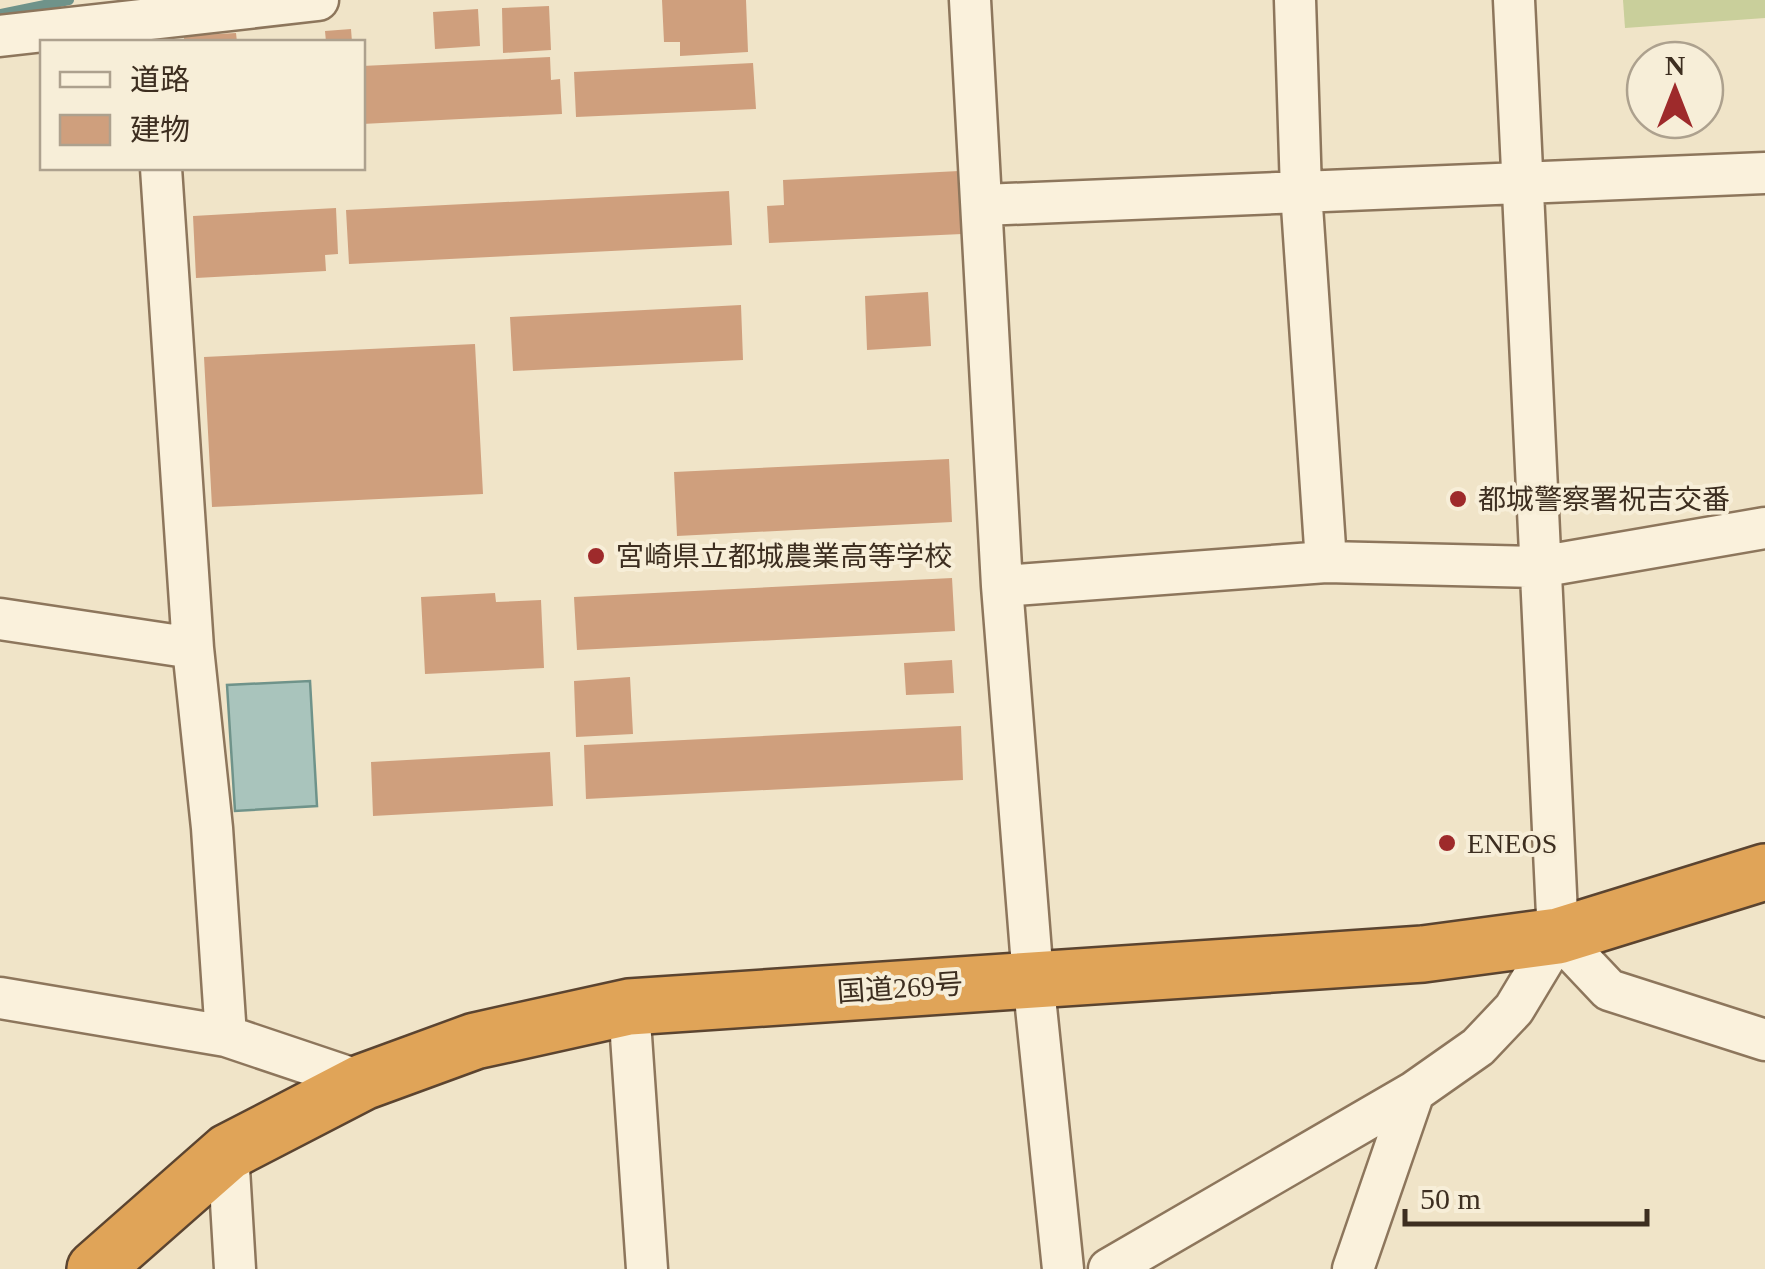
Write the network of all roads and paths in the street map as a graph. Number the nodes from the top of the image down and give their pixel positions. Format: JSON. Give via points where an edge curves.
{"nodes":[{"id":1,"x":318,"y":0,"type":"edge"},
{"id":2,"x":970,"y":0,"type":"edge"},
{"id":3,"x":1296,"y":0,"type":"edge"},
{"id":4,"x":1514,"y":0,"type":"edge"},
{"id":5,"x":152,"y":30,"type":"edge"},
{"id":6,"x":0,"y":36,"type":"edge"},
{"id":7,"x":161,"y":170,"type":"edge"},
{"id":8,"x":1765,"y":172,"type":"edge"},
{"id":9,"x":1523,"y":182,"type":"junction"},
{"id":10,"x":1301,"y":191,"type":"junction"},
{"id":11,"x":983,"y":206,"type":"junction"},
{"id":12,"x":1765,"y":528,"type":"edge"},
{"id":13,"x":1326,"y":562,"type":"junction"},
{"id":14,"x":1539,"y":567,"type":"junction"},
{"id":15,"x":1002,"y":586,"type":"junction"},
{"id":16,"x":0,"y":619,"type":"edge"},
{"id":17,"x":193,"y":648,"type":"junction"},
{"id":18,"x":1765,"y":872,"type":"edge"},
{"id":19,"x":1558,"y":936,"type":"junction"},
{"id":20,"x":1033,"y":978,"type":"junction"},
{"id":21,"x":0,"y":998,"type":"edge"},
{"id":22,"x":629,"y":1007,"type":"junction"},
{"id":23,"x":226,"y":1036,"type":"junction"},
{"id":24,"x":1765,"y":1040,"type":"edge"},
{"id":25,"x":363,"y":1082,"type":"junction"},
{"id":26,"x":1414,"y":1092,"type":"junction"},
{"id":27,"x":228,"y":1152,"type":"junction"},
{"id":28,"x":1117,"y":1268,"type":"edge"},
{"id":29,"x":95,"y":1269,"type":"edge"},
{"id":30,"x":235,"y":1269,"type":"edge"},
{"id":31,"x":647,"y":1269,"type":"edge"},
{"id":32,"x":1062,"y":1269,"type":"edge"},
{"id":33,"x":1354,"y":1269,"type":"edge"}],
"edges":[{"from":1,"to":5,"type":"street"},
{"from":2,"to":11,"type":"street"},
{"from":3,"to":10,"type":"street"},
{"from":4,"to":9,"type":"street"},
{"from":5,"to":6,"type":"street"},
{"from":7,"to":17,"type":"street"},
{"from":8,"to":9,"type":"street"},
{"from":9,"to":10,"type":"street"},
{"from":9,"to":14,"type":"street"},
{"from":10,"to":11,"type":"street"},
{"from":10,"to":13,"type":"street"},
{"from":11,"to":15,"type":"street"},
{"from":12,"to":14,"type":"street"},
{"from":13,"to":14,"type":"street"},
{"from":13,"to":15,"type":"street"},
{"from":14,"to":19,"type":"street"},
{"from":15,"to":20,"type":"street"},
{"from":16,"to":17,"type":"street"},
{"from":17,"to":23,"type":"street"},
{"from":18,"to":19,"type":"highway","name":"国道269号"},
{"from":19,"to":20,"type":"highway","name":"国道269号","via":[[1386,957]]},
{"from":19,"to":24,"type":"street","via":[[1609,990]]},
{"from":19,"to":26,"type":"street","via":[[1502,1022]]},
{"from":20,"to":22,"type":"highway","name":"国道269号"},
{"from":20,"to":32,"type":"street"},
{"from":21,"to":23,"type":"street"},
{"from":22,"to":25,"type":"highway","name":"国道269号","via":[[475,1041]]},
{"from":22,"to":31,"type":"street"},
{"from":23,"to":25,"type":"street"},
{"from":25,"to":27,"type":"highway","name":"国道269号"},
{"from":26,"to":28,"type":"street"},
{"from":26,"to":33,"type":"street"},
{"from":27,"to":29,"type":"highway","name":"国道269号"},
{"from":27,"to":30,"type":"street"}]}
